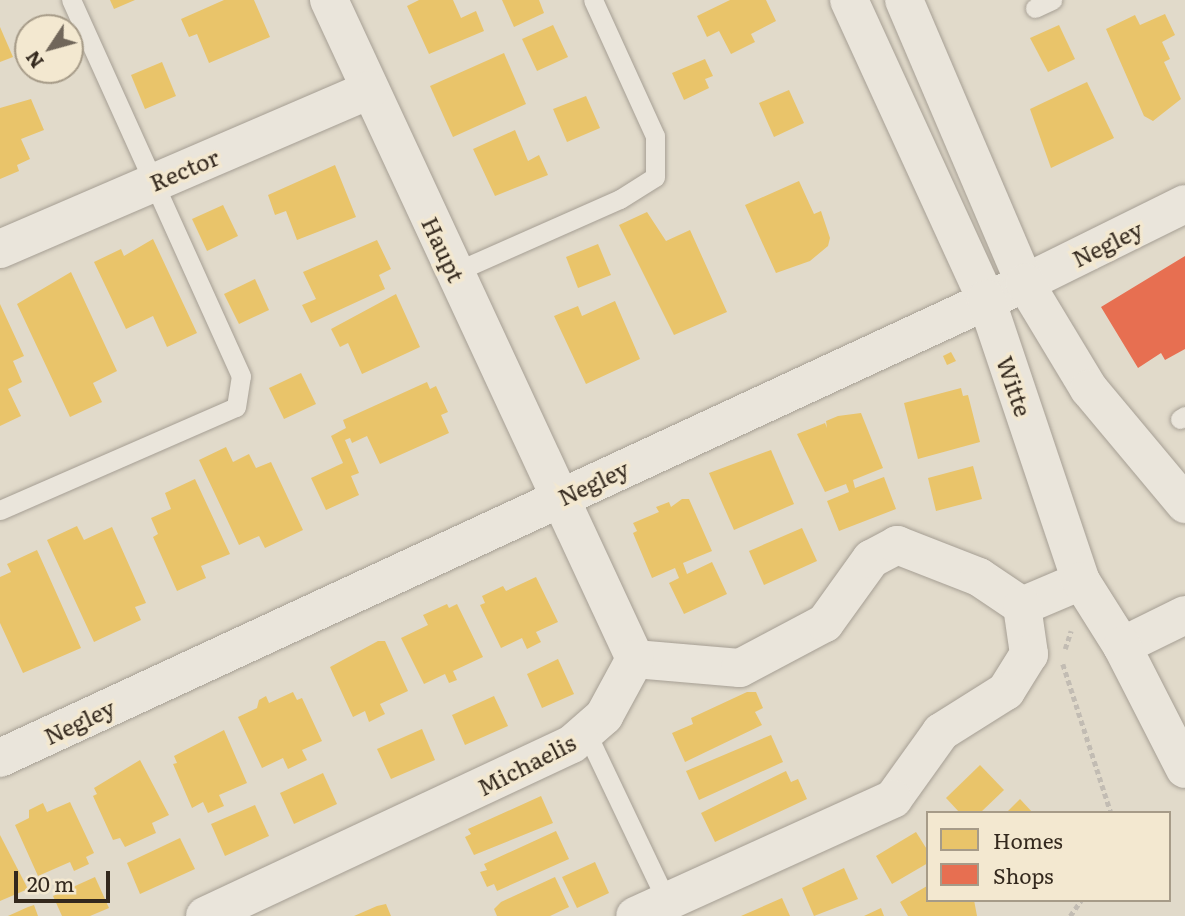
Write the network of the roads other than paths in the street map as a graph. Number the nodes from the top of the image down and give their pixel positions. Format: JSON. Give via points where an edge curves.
{"nodes":[{"id":1,"x":71,"y":0,"type":"edge"},
{"id":2,"x":328,"y":0,"type":"edge"},
{"id":3,"x":593,"y":0,"type":"edge"},
{"id":4,"x":849,"y":0,"type":"edge"},
{"id":5,"x":904,"y":0,"type":"edge"},
{"id":6,"x":369,"y":90,"type":"junction"},
{"id":7,"x":153,"y":183,"type":"junction"},
{"id":8,"x":1185,"y":204,"type":"edge"},
{"id":9,"x":0,"y":249,"type":"edge"},
{"id":10,"x":455,"y":272,"type":"junction"},
{"id":11,"x":1025,"y":283,"type":"junction"},
{"id":12,"x":986,"y":299,"type":"junction"},
{"id":13,"x":560,"y":497,"type":"junction"},
{"id":14,"x":1185,"y":504,"type":"edge"},
{"id":15,"x":0,"y":510,"type":"edge"},
{"id":16,"x":1072,"y":585,"type":"junction"},
{"id":17,"x":1021,"y":606,"type":"junction"},
{"id":18,"x":1185,"y":615,"type":"edge"},
{"id":19,"x":1122,"y":646,"type":"junction"},
{"id":20,"x":635,"y":659,"type":"junction"},
{"id":21,"x":586,"y":732,"type":"junction"},
{"id":22,"x":0,"y":758,"type":"edge"},
{"id":23,"x":1185,"y":769,"type":"edge"},
{"id":24,"x":651,"y":909,"type":"edge"},
{"id":25,"x":205,"y":916,"type":"edge"}],
"edges":[{"from":1,"to":7,"type":"lane"},
{"from":2,"to":6,"type":"street","name":"Haupt"},
{"from":3,"to":10,"type":"lane","via":[[655,136],[655,177],[620,199]]},
{"from":4,"to":12,"type":"street","name":"Witte"},
{"from":5,"to":11,"type":"street"},
{"from":6,"to":7,"type":"street","name":"Rector"},
{"from":6,"to":10,"type":"street","name":"Haupt"},
{"from":7,"to":9,"type":"street","name":"Rector"},
{"from":7,"to":15,"type":"lane","via":[[241,376],[236,407]]},
{"from":8,"to":11,"type":"street","name":"Negley"},
{"from":10,"to":13,"type":"street","name":"Haupt"},
{"from":11,"to":12,"type":"street","name":"Negley"},
{"from":11,"to":14,"type":"street","via":[[1089,389]]},
{"from":12,"to":13,"type":"street","name":"Negley"},
{"from":12,"to":16,"type":"street","name":"Witte"},
{"from":13,"to":20,"type":"street","name":"Haupt"},
{"from":13,"to":22,"type":"street","name":"Negley"},
{"from":16,"to":17,"type":"street"},
{"from":16,"to":19,"type":"street","name":"Witte"},
{"from":17,"to":20,"type":"street","via":[[979,577],[897,545],[871,559],[825,623],[740,668]]},
{"from":17,"to":24,"type":"street","via":[[1028,654],[1006,691],[941,732],[893,799]]},
{"from":18,"to":19,"type":"street"},
{"from":19,"to":23,"type":"street","name":"Witte"},
{"from":20,"to":21,"type":"street","name":"Michaelis","via":[[604,716]]},
{"from":21,"to":24,"type":"lane"},
{"from":21,"to":25,"type":"street","name":"Michaelis","via":[[572,744]]}]}
